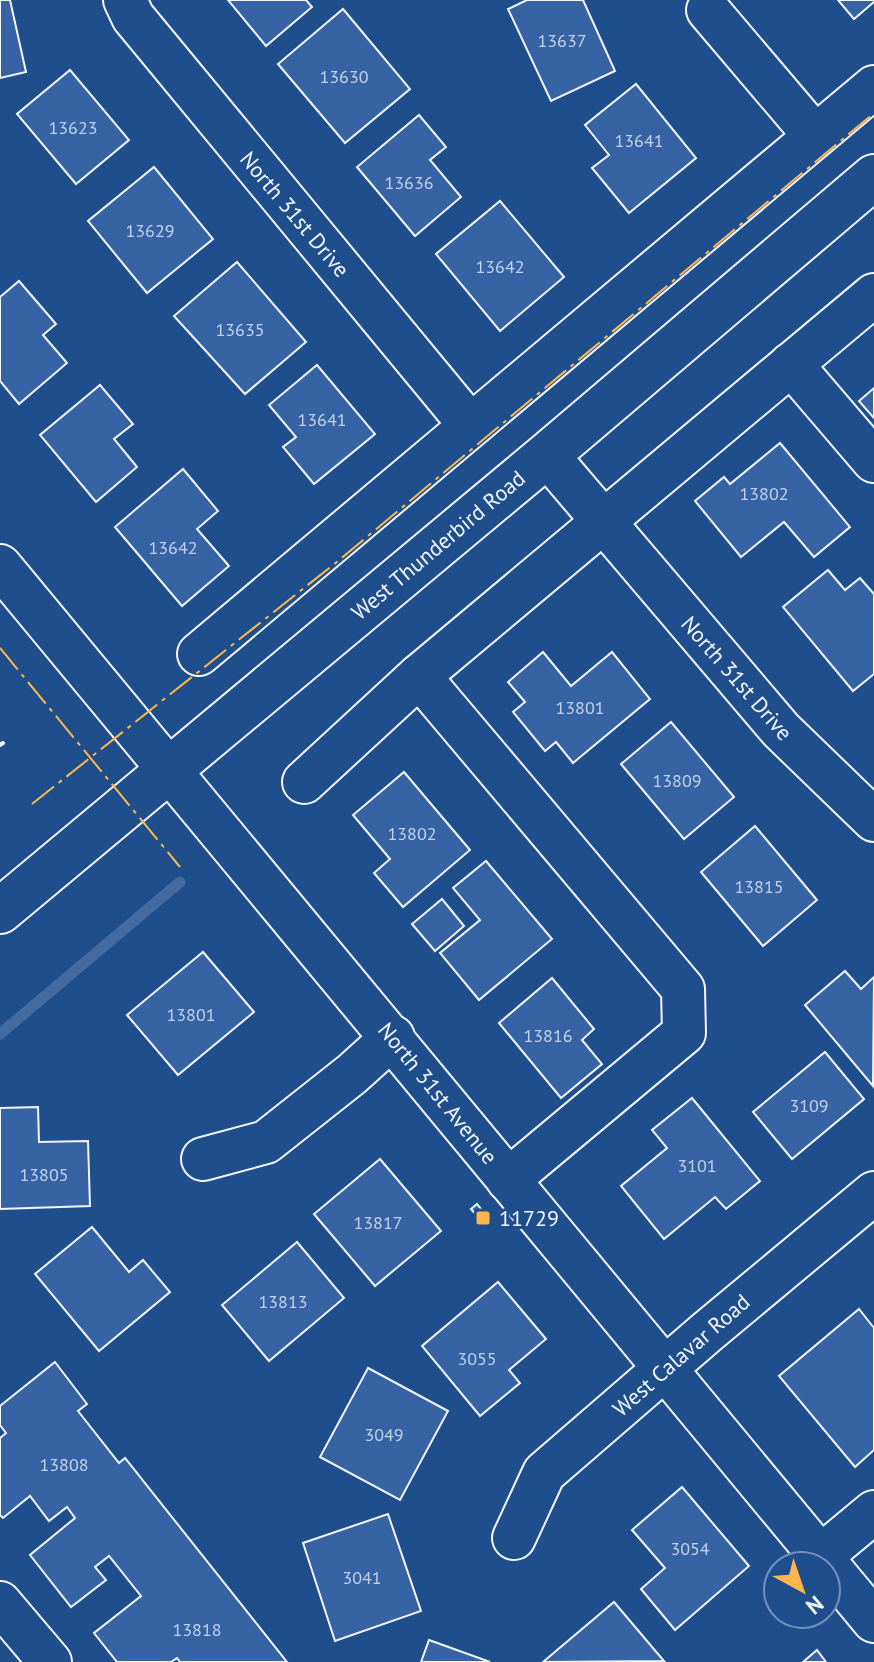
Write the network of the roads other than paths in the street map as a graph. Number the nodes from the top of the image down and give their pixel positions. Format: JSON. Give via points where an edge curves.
{"nodes":[{"id":1,"x":125,"y":0,"type":"edge"},
{"id":2,"x":708,"y":10,"type":"dead end"},
{"id":3,"x":874,"y":87,"type":"edge"},
{"id":4,"x":815,"y":136,"type":"junction"},
{"id":5,"x":874,"y":177,"type":"edge"},
{"id":6,"x":874,"y":295,"type":"edge"},
{"id":7,"x":791,"y":364,"type":"junction"},
{"id":8,"x":470,"y":425,"type":"junction"},
{"id":9,"x":547,"y":455,"type":"junction"},
{"id":10,"x":874,"y":461,"type":"edge"},
{"id":11,"x":602,"y":522,"type":"junction"},
{"id":12,"x":0,"y":566,"type":"edge"},
{"id":13,"x":199,"y":654,"type":"dead end"},
{"id":14,"x":419,"y":676,"type":"junction"},
{"id":15,"x":168,"y":771,"type":"junction"},
{"id":16,"x":304,"y":782,"type":"dead end"},
{"id":17,"x":874,"y":820,"type":"edge"},
{"id":18,"x":0,"y":911,"type":"edge"},
{"id":19,"x":393,"y":1037,"type":"junction"},
{"id":20,"x":203,"y":1159,"type":"dead end"},
{"id":21,"x":508,"y":1180,"type":"junction"},
{"id":22,"x":874,"y":1193,"type":"edge"},
{"id":23,"x":664,"y":1369,"type":"junction"},
{"id":24,"x":874,"y":1512,"type":"edge"},
{"id":25,"x":514,"y":1538,"type":"dead end"},
{"id":26,"x":816,"y":1550,"type":"edge"},
{"id":27,"x":828,"y":1550,"type":"edge"},
{"id":28,"x":842,"y":1582,"type":"edge"},
{"id":29,"x":0,"y":1603,"type":"edge"},
{"id":30,"x":874,"y":1621,"type":"edge"},
{"id":31,"x":50,"y":1662,"type":"edge"}],
"edges":[{"from":1,"to":8,"type":"street","name":"North 31st Drive","via":[[133,17]]},
{"from":2,"to":4,"type":"street"},
{"from":3,"to":4,"type":"street"},
{"from":4,"to":8,"type":"street"},
{"from":5,"to":9,"type":"main road","name":"West Thunderbird Road"},
{"from":6,"to":7,"type":"street"},
{"from":7,"to":10,"type":"street"},
{"from":7,"to":11,"type":"street"},
{"from":8,"to":13,"type":"street"},
{"from":9,"to":11,"type":"street","name":"North 31st Drive"},
{"from":9,"to":15,"type":"main road","name":"West Thunderbird Road"},
{"from":11,"to":14,"type":"street"},
{"from":11,"to":17,"type":"street","name":"North 31st Drive","via":[[781,730]]},
{"from":12,"to":15,"type":"street","name":"North 31st Avenue"},
{"from":14,"to":16,"type":"street"},
{"from":14,"to":21,"type":"street","via":[[683,989],[684,1033]]},
{"from":15,"to":18,"type":"main road","name":"West Thunderbird Road"},
{"from":15,"to":19,"type":"street","name":"North 31st Avenue"},
{"from":19,"to":20,"type":"street","via":[[266,1142]]},
{"from":19,"to":21,"type":"street","name":"North 31st Avenue"},
{"from":21,"to":23,"type":"street","name":"North 31st Avenue"},
{"from":22,"to":23,"type":"street","name":"West Calavar Road"},
{"from":23,"to":25,"type":"street","name":"West Calavar Road","via":[[544,1473]]},
{"from":23,"to":26,"type":"street","name":"North 31st Avenue"},
{"from":24,"to":27,"type":"street"},
{"from":28,"to":30,"type":"street","name":"North 31st Avenue"},
{"from":29,"to":31,"type":"street"}]}
